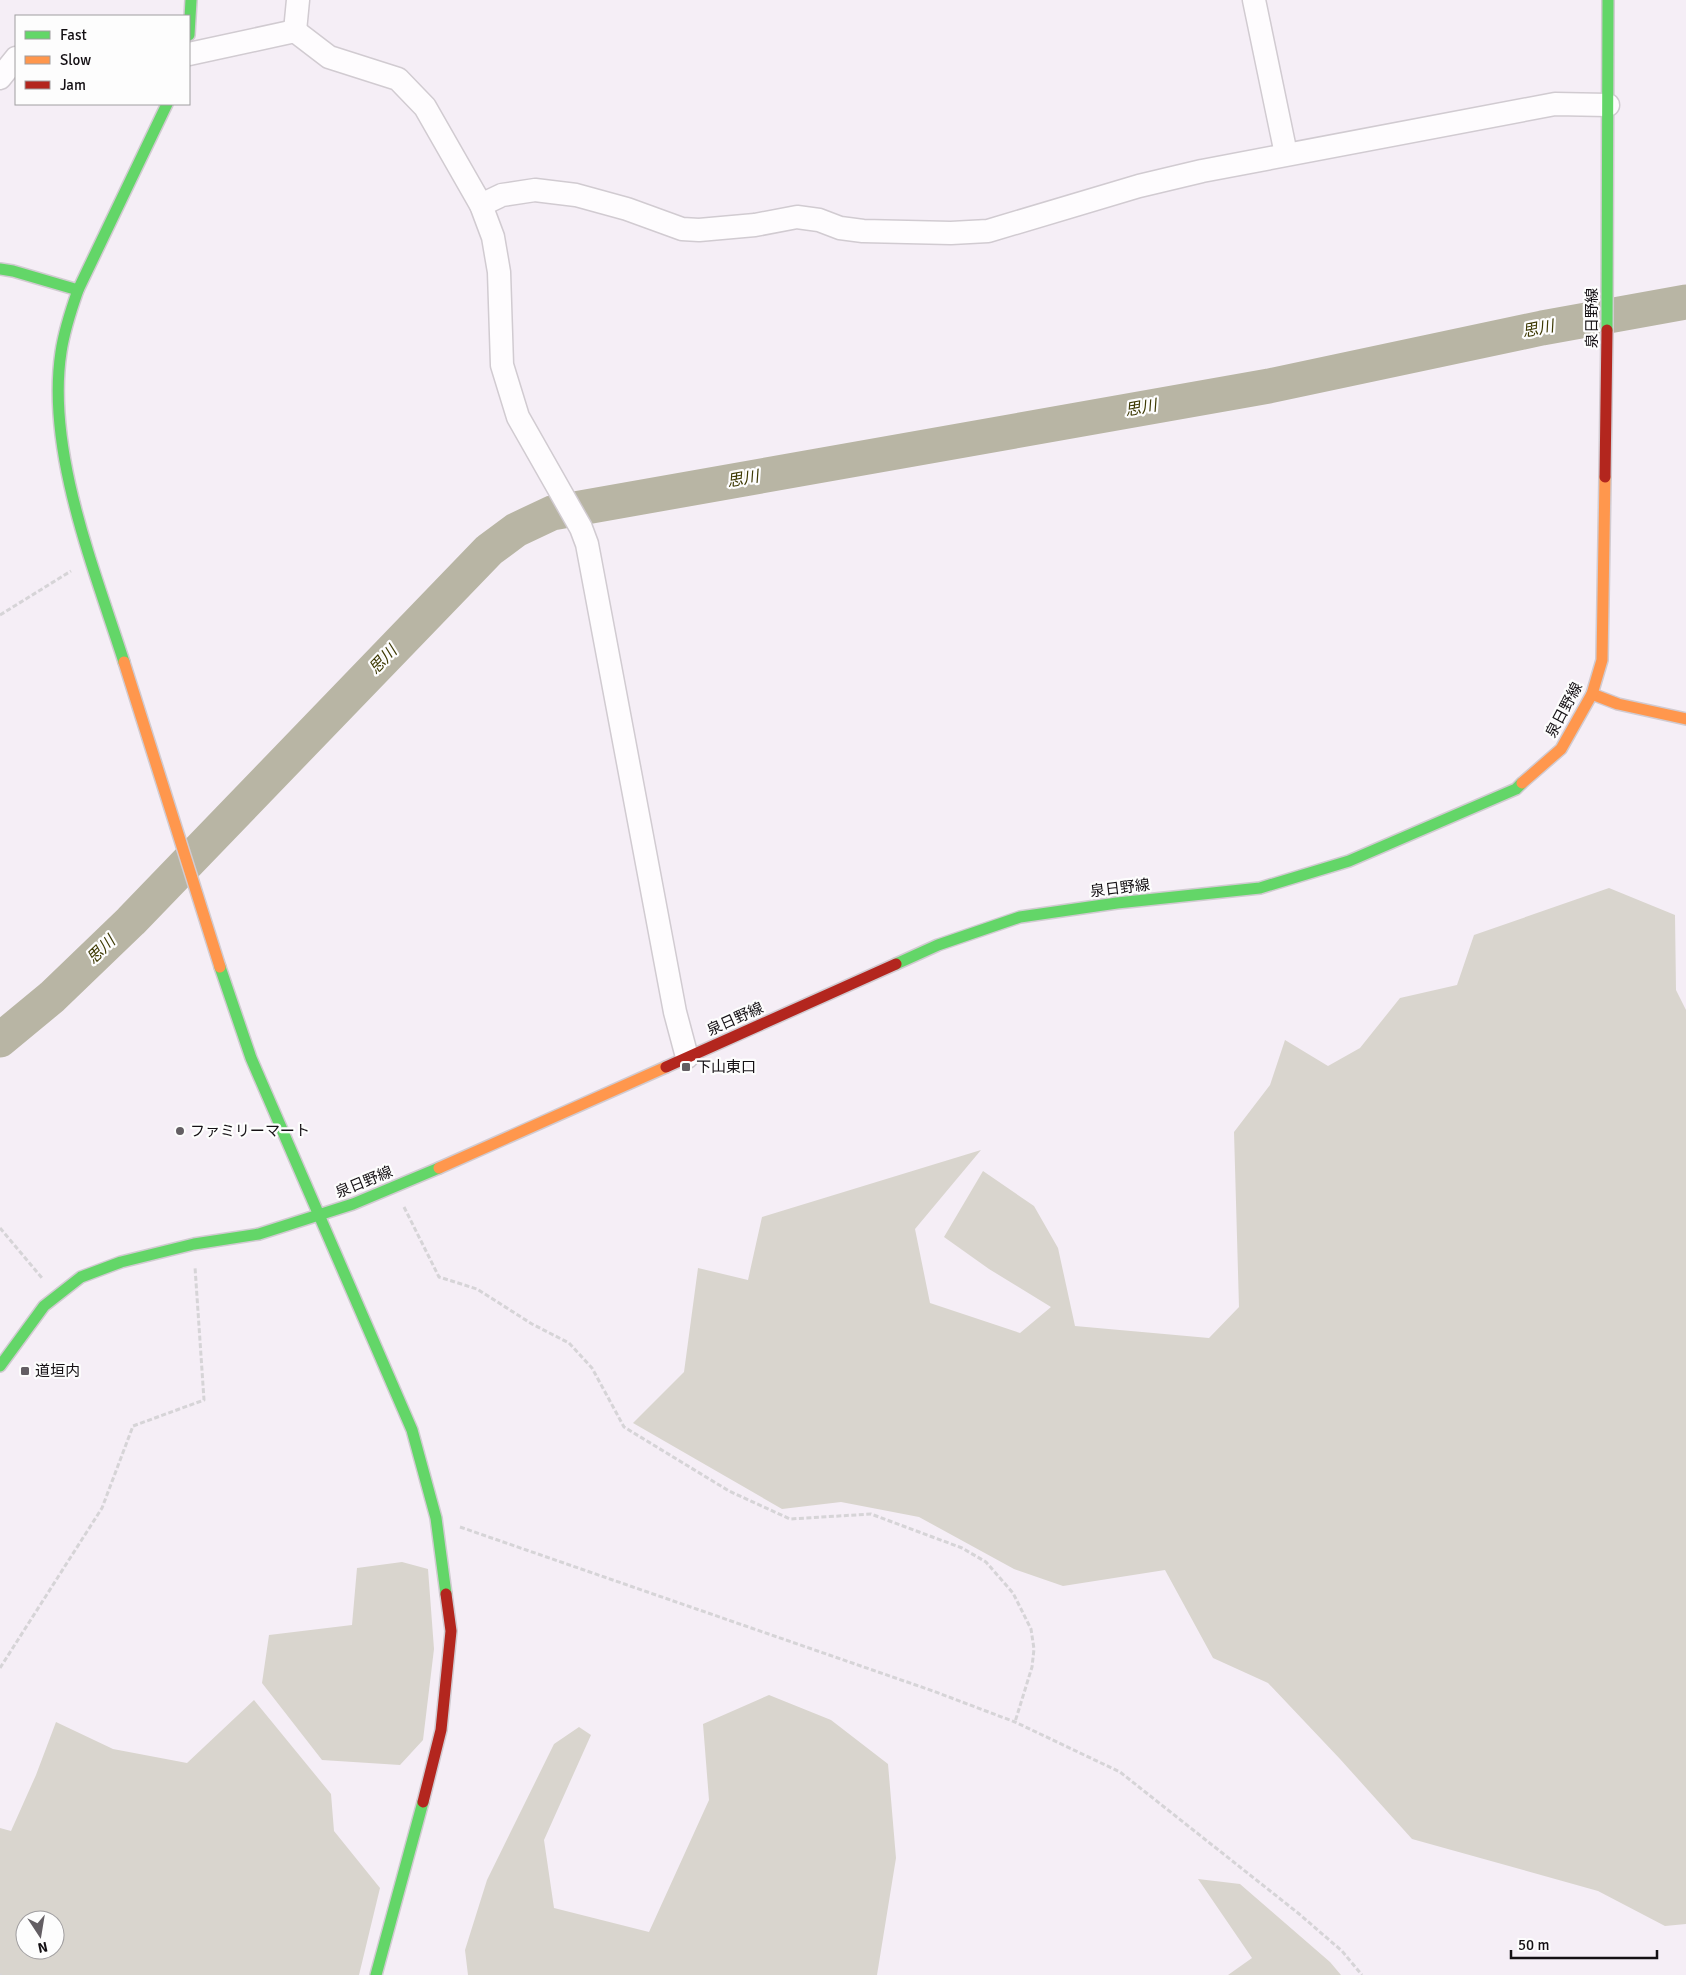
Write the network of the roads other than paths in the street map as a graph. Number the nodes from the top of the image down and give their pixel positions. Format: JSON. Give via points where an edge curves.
{"nodes":[{"id":1,"x":191,"y":0,"type":"edge"},
{"id":2,"x":298,"y":0,"type":"edge"},
{"id":3,"x":1254,"y":0,"type":"edge"},
{"id":4,"x":1608,"y":0,"type":"edge"},
{"id":5,"x":190,"y":18,"type":"edge"},
{"id":6,"x":295,"y":31,"type":"junction"},
{"id":7,"x":190,"y":54,"type":"edge"},
{"id":8,"x":15,"y":59,"type":"edge"},
{"id":9,"x":0,"y":78,"type":"edge"},
{"id":10,"x":167,"y":105,"type":"edge"},
{"id":11,"x":1608,"y":105,"type":"junction"},
{"id":12,"x":1286,"y":154,"type":"junction"},
{"id":13,"x":481,"y":205,"type":"junction"},
{"id":14,"x":0,"y":269,"type":"edge"},
{"id":15,"x":78,"y":290,"type":"junction"},
{"id":16,"x":1592,"y":694,"type":"junction"},
{"id":17,"x":1686,"y":720,"type":"edge"},
{"id":18,"x":687,"y":1056,"type":"junction"},
{"id":19,"x":319,"y":1215,"type":"junction"},
{"id":20,"x":0,"y":1366,"type":"edge"},
{"id":21,"x":376,"y":1975,"type":"edge"}],
"edges":[{"from":1,"to":5,"type":"main road"},
{"from":2,"to":6,"type":"street"},
{"from":3,"to":12,"type":"street"},
{"from":4,"to":11,"type":"main road","name":"泉日野線"},
{"from":6,"to":7,"type":"street"},
{"from":6,"to":13,"type":"street","via":[[329,57],[398,79],[425,108]]},
{"from":8,"to":9,"type":"street"},
{"from":10,"to":15,"type":"main road"},
{"from":11,"to":12,"type":"street","via":[[1555,104]]},
{"from":11,"to":16,"type":"main road","name":"泉日野線","via":[[1602,660]]},
{"from":12,"to":13,"type":"street","via":[[1139,186],[988,230],[970,232],[863,231],[797,217],[755,225],[682,229],[576,195],[535,190],[502,195]]},
{"from":13,"to":18,"type":"street","via":[[493,237],[499,272],[502,365],[518,417],[587,544],[675,1012]]},
{"from":14,"to":15,"type":"main road"},
{"from":15,"to":19,"type":"main road","via":[[61,353],[58,400],[66,472],[224,979],[251,1058]]},
{"from":16,"to":17,"type":"main road","via":[[1618,704]]},
{"from":16,"to":18,"type":"main road","name":"泉日野線","via":[[1561,749],[1516,789],[1349,861],[1260,888],[1020,917],[938,946]]},
{"from":18,"to":19,"type":"main road","name":"泉日野線","via":[[479,1152]]},
{"from":19,"to":20,"type":"main road","name":"泉日野線","via":[[260,1234],[194,1244],[121,1262],[80,1277],[44,1306]]},
{"from":19,"to":21,"type":"main road","via":[[412,1430],[436,1518],[451,1631],[440,1730]]}]}
